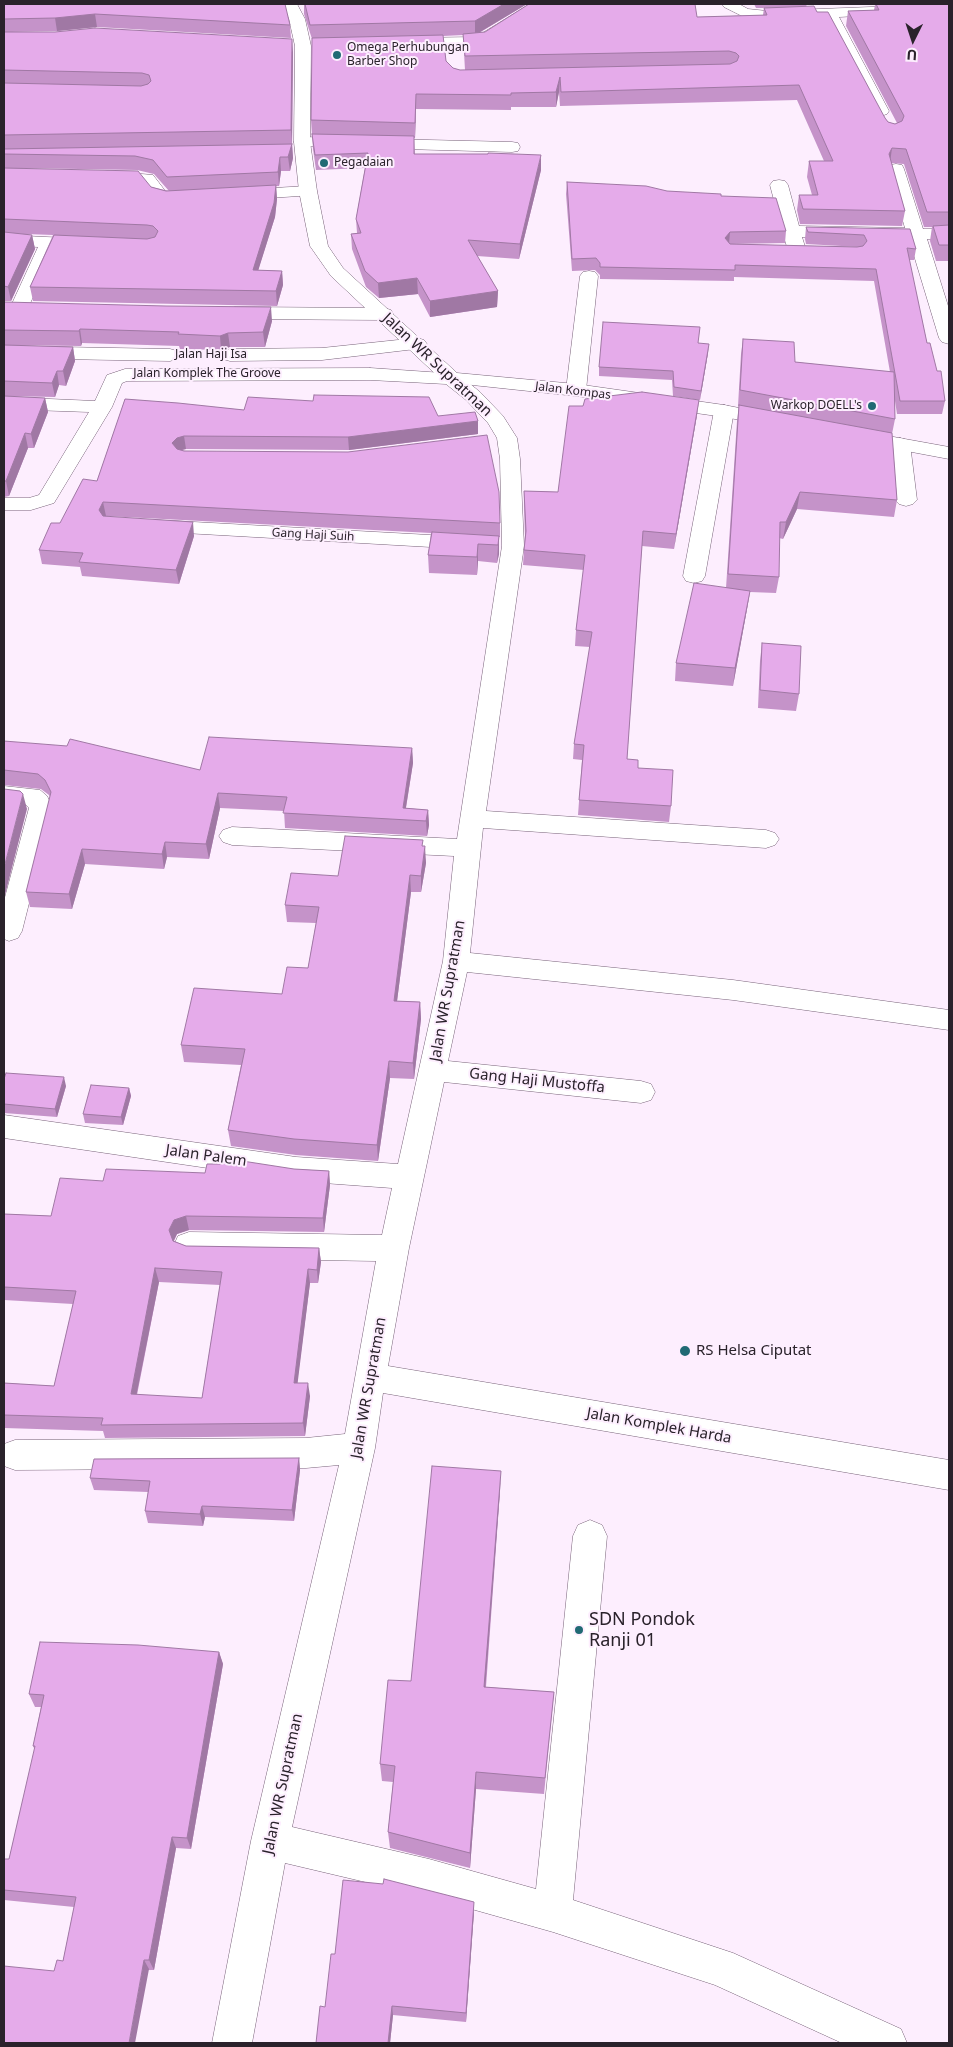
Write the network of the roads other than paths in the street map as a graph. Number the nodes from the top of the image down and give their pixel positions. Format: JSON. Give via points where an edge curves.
{"nodes":[{"id":1,"x":290,"y":4,"type":"edge"},
{"id":2,"x":540,"y":4,"type":"edge"},
{"id":3,"x":728,"y":4,"type":"edge"},
{"id":4,"x":949,"y":8,"type":"edge"},
{"id":5,"x":829,"y":13,"type":"junction"},
{"id":6,"x":389,"y":44,"type":"edge"},
{"id":7,"x":283,"y":45,"type":"edge"},
{"id":8,"x":302,"y":46,"type":"junction"},
{"id":9,"x":321,"y":46,"type":"edge"},
{"id":10,"x":888,"y":124,"type":"edge"},
{"id":11,"x":302,"y":146,"type":"junction"},
{"id":12,"x":512,"y":147,"type":"dead end"},
{"id":13,"x":285,"y":152,"type":"edge"},
{"id":14,"x":896,"y":168,"type":"dead end"},
{"id":15,"x":90,"y":176,"type":"edge"},
{"id":16,"x":779,"y":185,"type":"dead end"},
{"id":17,"x":308,"y":192,"type":"junction"},
{"id":18,"x":224,"y":196,"type":"edge"},
{"id":19,"x":205,"y":197,"type":"edge"},
{"id":20,"x":791,"y":232,"type":"junction"},
{"id":21,"x":916,"y":234,"type":"junction"},
{"id":22,"x":949,"y":234,"type":"edge"},
{"id":23,"x":4,"y":240,"type":"edge"},
{"id":24,"x":49,"y":242,"type":"junction"},
{"id":25,"x":109,"y":245,"type":"edge"},
{"id":26,"x":816,"y":251,"type":"edge"},
{"id":27,"x":903,"y":252,"type":"edge"},
{"id":28,"x":922,"y":252,"type":"junction"},
{"id":29,"x":589,"y":276,"type":"dead end"},
{"id":30,"x":12,"y":308,"type":"edge"},
{"id":31,"x":39,"y":309,"type":"edge"},
{"id":32,"x":216,"y":313,"type":"edge"},
{"id":33,"x":384,"y":314,"type":"junction"},
{"id":34,"x":949,"y":338,"type":"edge"},
{"id":35,"x":418,"y":344,"type":"junction"},
{"id":36,"x":4,"y":352,"type":"edge"},
{"id":37,"x":193,"y":355,"type":"dead end"},
{"id":38,"x":212,"y":355,"type":"dead end"},
{"id":39,"x":452,"y":378,"type":"junction"},
{"id":40,"x":576,"y":390,"type":"junction"},
{"id":41,"x":4,"y":403,"type":"edge"},
{"id":42,"x":102,"y":407,"type":"junction"},
{"id":43,"x":724,"y":411,"type":"junction"},
{"id":44,"x":792,"y":424,"type":"edge"},
{"id":45,"x":841,"y":433,"type":"edge"},
{"id":46,"x":900,"y":444,"type":"junction"},
{"id":47,"x":949,"y":453,"type":"edge"},
{"id":48,"x":906,"y":500,"type":"dead end"},
{"id":49,"x":4,"y":504,"type":"edge"},
{"id":50,"x":134,"y":524,"type":"edge"},
{"id":51,"x":496,"y":545,"type":"junction"},
{"id":52,"x":694,"y":576,"type":"dead end"},
{"id":53,"x":4,"y":794,"type":"edge"},
{"id":54,"x":473,"y":819,"type":"junction"},
{"id":55,"x":232,"y":836,"type":"dead end"},
{"id":56,"x":766,"y":839,"type":"dead end"},
{"id":57,"x":468,"y":848,"type":"junction"},
{"id":58,"x":5,"y":938,"type":"edge"},
{"id":59,"x":456,"y":961,"type":"junction"},
{"id":60,"x":949,"y":1020,"type":"edge"},
{"id":61,"x":433,"y":1070,"type":"junction"},
{"id":62,"x":641,"y":1092,"type":"dead end"},
{"id":63,"x":4,"y":1126,"type":"edge"},
{"id":64,"x":410,"y":1177,"type":"junction"},
{"id":65,"x":189,"y":1245,"type":"edge"},
{"id":66,"x":394,"y":1248,"type":"junction"},
{"id":67,"x":370,"y":1377,"type":"junction"},
{"id":68,"x":359,"y":1448,"type":"junction"},
{"id":69,"x":15,"y":1455,"type":"dead end"},
{"id":70,"x":949,"y":1475,"type":"edge"},
{"id":71,"x":590,"y":1536,"type":"dead end"},
{"id":72,"x":270,"y":1841,"type":"junction"},
{"id":73,"x":553,"y":1913,"type":"junction"},
{"id":74,"x":232,"y":2043,"type":"edge"},
{"id":75,"x":888,"y":2043,"type":"edge"}],
"edges":[{"from":1,"to":8,"type":"street","name":"Jalan WR Supratman","via":[[297,19]]},
{"from":2,"to":6,"type":"street","via":[[479,42],[451,50]]},
{"from":3,"to":5,"type":"street","via":[[758,16]]},
{"from":4,"to":5,"type":"street"},
{"from":5,"to":10,"type":"street"},
{"from":7,"to":8,"type":"street"},
{"from":8,"to":9,"type":"street"},
{"from":8,"to":11,"type":"street","name":"Jalan WR Supratman"},
{"from":11,"to":12,"type":"street"},
{"from":11,"to":13,"type":"street"},
{"from":11,"to":17,"type":"street","name":"Jalan WR Supratman"},
{"from":14,"to":21,"type":"street"},
{"from":15,"to":19,"type":"street","via":[[147,178],[160,196]]},
{"from":16,"to":20,"type":"street"},
{"from":17,"to":18,"type":"street"},
{"from":17,"to":33,"type":"street","name":"Jalan WR Supratman","via":[[319,246],[328,261],[357,292]]},
{"from":20,"to":21,"type":"street"},
{"from":20,"to":26,"type":"street","via":[[788,251]]},
{"from":21,"to":22,"type":"street"},
{"from":21,"to":28,"type":"street"},
{"from":23,"to":24,"type":"street"},
{"from":24,"to":25,"type":"street"},
{"from":24,"to":30,"type":"street"},
{"from":27,"to":28,"type":"street"},
{"from":28,"to":34,"type":"street"},
{"from":29,"to":40,"type":"street"},
{"from":30,"to":31,"type":"street"},
{"from":32,"to":33,"type":"street"},
{"from":33,"to":35,"type":"street","name":"Jalan WR Supratman"},
{"from":35,"to":38,"type":"street","name":"Jalan Haji Isa","via":[[322,354]]},
{"from":35,"to":39,"type":"street","name":"Jalan WR Supratman"},
{"from":36,"to":37,"type":"street","name":"Jalan Haji Isa"},
{"from":39,"to":40,"type":"street","name":"Jalan Kompas"},
{"from":39,"to":42,"type":"street","name":"Jalan Komplek The Groove","via":[[370,374],[126,375],[114,379]]},
{"from":39,"to":51,"type":"street","name":"Jalan WR Supratman","via":[[496,420],[497,440],[510,459]]},
{"from":40,"to":43,"type":"street","name":"Jalan Kompas"},
{"from":41,"to":42,"type":"street"},
{"from":42,"to":49,"type":"street","name":"Jalan Komplek The Groove","via":[[47,499],[31,504]]},
{"from":43,"to":44,"type":"street","name":"Jalan Kompas"},
{"from":43,"to":52,"type":"street"},
{"from":45,"to":46,"type":"street"},
{"from":46,"to":47,"type":"street"},
{"from":46,"to":48,"type":"street"},
{"from":50,"to":51,"type":"street","name":"Gang Haji Suih"},
{"from":51,"to":54,"type":"street","name":"Jalan WR Supratman"},
{"from":53,"to":58,"type":"street","via":[[31,796],[40,808]]},
{"from":54,"to":56,"type":"street"},
{"from":54,"to":57,"type":"street","name":"Jalan WR Supratman"},
{"from":55,"to":57,"type":"street"},
{"from":57,"to":59,"type":"street","name":"Jalan WR Supratman"},
{"from":59,"to":60,"type":"street","via":[[733,990]]},
{"from":59,"to":61,"type":"street","name":"Jalan WR Supratman"},
{"from":61,"to":62,"type":"street","name":"Gang Haji Mustoffa"},
{"from":61,"to":64,"type":"street","name":"Jalan WR Supratman"},
{"from":63,"to":64,"type":"street","name":"Jalan Palem","via":[[296,1169]]},
{"from":64,"to":66,"type":"street","name":"Jalan WR Supratman"},
{"from":65,"to":66,"type":"street"},
{"from":66,"to":67,"type":"street","name":"Jalan WR Supratman"},
{"from":67,"to":68,"type":"street","name":"Jalan WR Supratman"},
{"from":67,"to":70,"type":"street","name":"Jalan Komplek Harda"},
{"from":68,"to":69,"type":"street","via":[[306,1453]]},
{"from":68,"to":72,"type":"street","name":"Jalan WR Supratman"},
{"from":71,"to":73,"type":"street"},
{"from":72,"to":73,"type":"street","via":[[429,1878]]},
{"from":72,"to":74,"type":"street","name":"Jalan WR Supratman"},
{"from":73,"to":75,"type":"street","via":[[719,1967]]}]}
